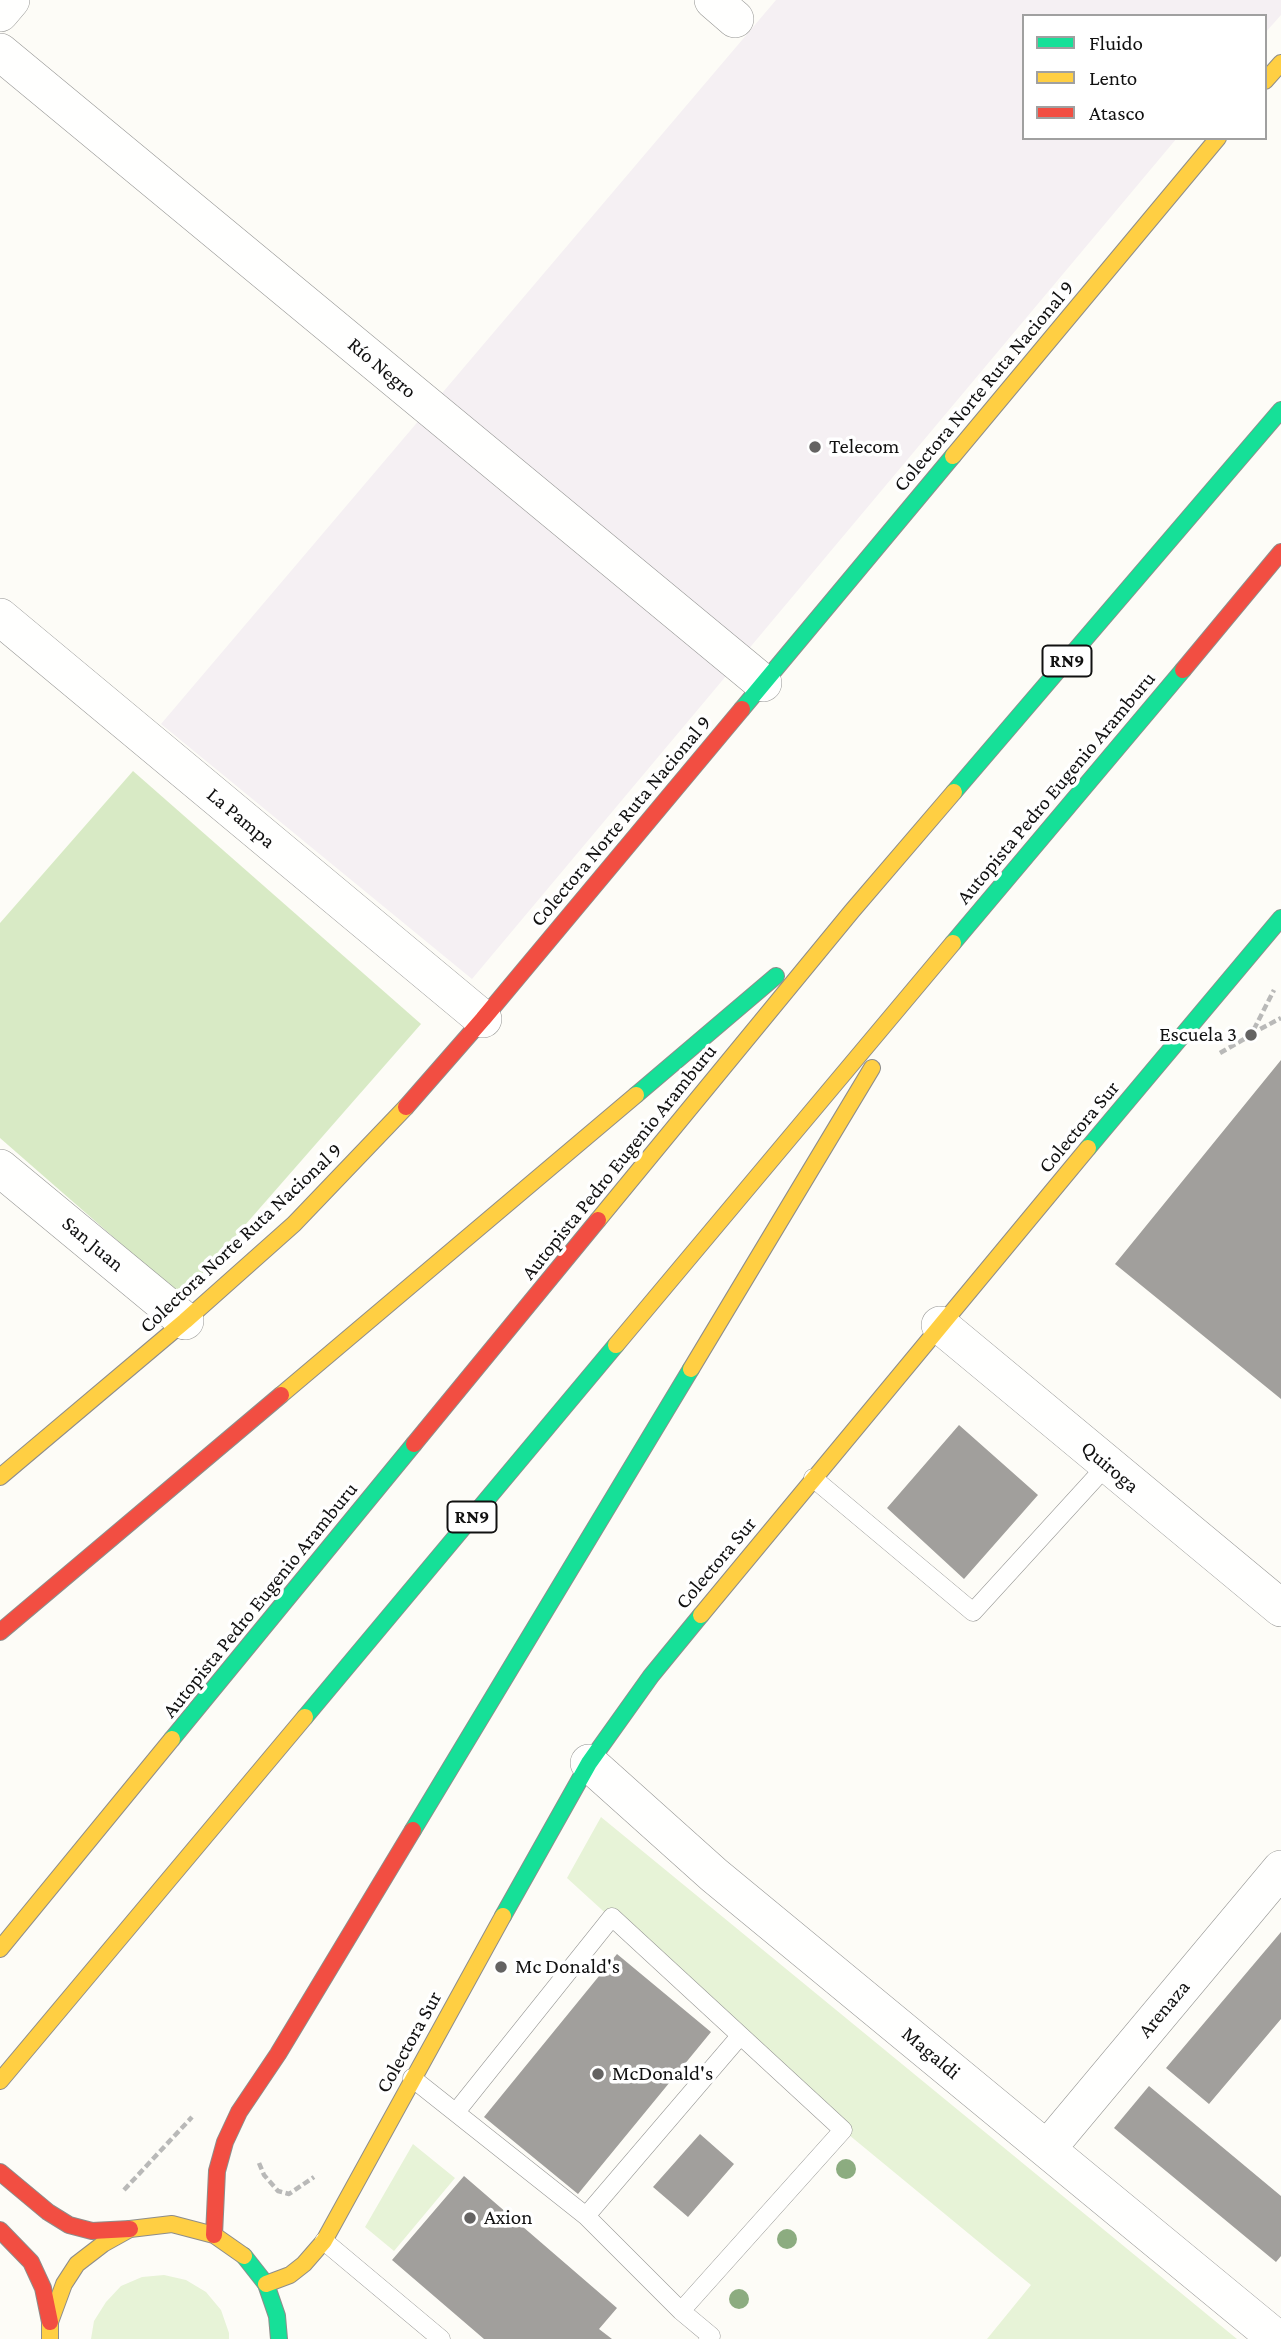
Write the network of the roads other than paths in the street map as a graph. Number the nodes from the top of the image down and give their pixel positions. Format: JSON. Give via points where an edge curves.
{"nodes":[{"id":1,"x":11,"y":0,"type":"edge"},
{"id":2,"x":0,"y":13,"type":"edge"},
{"id":3,"x":0,"y":52,"type":"edge"},
{"id":4,"x":1281,"y":62,"type":"edge"},
{"id":5,"x":1267,"y":79,"type":"edge"},
{"id":6,"x":1216,"y":140,"type":"edge"},
{"id":7,"x":1281,"y":410,"type":"edge"},
{"id":8,"x":1281,"y":552,"type":"edge"},
{"id":9,"x":0,"y":617,"type":"edge"},
{"id":10,"x":763,"y":683,"type":"junction"},
{"id":11,"x":852,"y":912,"type":"junction"},
{"id":12,"x":1281,"y":918,"type":"edge"},
{"id":13,"x":932,"y":968,"type":"junction"},
{"id":14,"x":483,"y":1019,"type":"junction"},
{"id":15,"x":0,"y":1168,"type":"edge"},
{"id":16,"x":185,"y":1321,"type":"junction"},
{"id":17,"x":940,"y":1325,"type":"junction"},
{"id":18,"x":1108,"y":1464,"type":"junction"},
{"id":19,"x":0,"y":1476,"type":"edge"},
{"id":20,"x":813,"y":1478,"type":"junction"},
{"id":21,"x":1281,"y":1608,"type":"edge"},
{"id":22,"x":0,"y":1632,"type":"edge"},
{"id":23,"x":589,"y":1763,"type":"junction"},
{"id":24,"x":1281,"y":1868,"type":"edge"},
{"id":25,"x":0,"y":1950,"type":"edge"},
{"id":26,"x":740,"y":2036,"type":"junction"},
{"id":27,"x":412,"y":2078,"type":"junction"},
{"id":28,"x":0,"y":2081,"type":"edge"},
{"id":29,"x":456,"y":2112,"type":"junction"},
{"id":30,"x":1047,"y":2149,"type":"junction"},
{"id":31,"x":0,"y":2172,"type":"edge"},
{"id":32,"x":586,"y":2216,"type":"junction"},
{"id":33,"x":0,"y":2230,"type":"edge"},
{"id":34,"x":130,"y":2230,"type":"junction"},
{"id":35,"x":214,"y":2235,"type":"junction"},
{"id":36,"x":324,"y":2241,"type":"junction"},
{"id":37,"x":265,"y":2284,"type":"junction"},
{"id":38,"x":681,"y":2311,"type":"junction"},
{"id":39,"x":50,"y":2322,"type":"junction"},
{"id":40,"x":711,"y":2338,"type":"edge"},
{"id":41,"x":50,"y":2339,"type":"edge"},
{"id":42,"x":279,"y":2339,"type":"edge"},
{"id":43,"x":441,"y":2339,"type":"edge"},
{"id":44,"x":1277,"y":2339,"type":"edge"}],
"edges":[{"from":1,"to":2,"type":"street"},
{"from":3,"to":10,"type":"street","name":"Río Negro"},
{"from":4,"to":5,"type":"main road"},
{"from":6,"to":10,"type":"main road","name":"Colectora Norte Ruta Nacional 9"},
{"from":7,"to":11,"type":"main road","name":"Autopista Pedro Eugenio Aramburu","number":"RN9"},
{"from":8,"to":13,"type":"main road","name":"Autopista Pedro Eugenio Aramburu","number":"RN9"},
{"from":9,"to":14,"type":"street","name":"La Pampa"},
{"from":10,"to":14,"type":"main road","name":"Colectora Norte Ruta Nacional 9"},
{"from":11,"to":22,"type":"main road"},
{"from":11,"to":25,"type":"main road","name":"Autopista Pedro Eugenio Aramburu","number":"RN9"},
{"from":12,"to":17,"type":"main road","name":"Colectora Sur"},
{"from":13,"to":28,"type":"main road","name":"Autopista Pedro Eugenio Aramburu","number":"RN9"},
{"from":13,"to":35,"type":"main road","via":[[239,2112],[218,2171]]},
{"from":14,"to":16,"type":"main road","name":"Colectora Norte Ruta Nacional 9","via":[[380,1136],[294,1224]]},
{"from":15,"to":16,"type":"street","name":"San Juan"},
{"from":16,"to":19,"type":"main road","name":"Colectora Norte Ruta Nacional 9"},
{"from":17,"to":18,"type":"street","name":"Quiroga"},
{"from":17,"to":20,"type":"main road","name":"Colectora Sur"},
{"from":18,"to":20,"type":"lane","via":[[973,1612]]},
{"from":18,"to":21,"type":"street","name":"Quiroga"},
{"from":20,"to":23,"type":"main road","name":"Colectora Sur","via":[[650,1676]]},
{"from":23,"to":27,"type":"main road","name":"Colectora Sur"},
{"from":23,"to":30,"type":"street","name":"Magaldi","via":[[714,1874]]},
{"from":24,"to":30,"type":"street","name":"Arenaza"},
{"from":26,"to":29,"type":"lane","via":[[612,1917]]},
{"from":26,"to":32,"type":"lane"},
{"from":26,"to":38,"type":"lane","via":[[843,2130]]},
{"from":27,"to":29,"type":"lane"},
{"from":27,"to":36,"type":"main road","name":"Colectora Sur"},
{"from":29,"to":32,"type":"lane"},
{"from":30,"to":44,"type":"street","name":"Magaldi"},
{"from":31,"to":34,"type":"main road","via":[[69,2225],[92,2231]]},
{"from":32,"to":38,"type":"lane"},
{"from":33,"to":39,"type":"main road","via":[[31,2263],[43,2288]]},
{"from":34,"to":35,"type":"main road","via":[[172,2224]]},
{"from":34,"to":39,"type":"main road","via":[[77,2264]]},
{"from":35,"to":37,"type":"main road","via":[[245,2257]]},
{"from":36,"to":37,"type":"main road","name":"Colectora Sur","via":[[290,2275]]},
{"from":36,"to":43,"type":"lane"},
{"from":37,"to":42,"type":"main road","via":[[277,2316]]},
{"from":38,"to":40,"type":"lane"},
{"from":39,"to":41,"type":"main road"}]}
